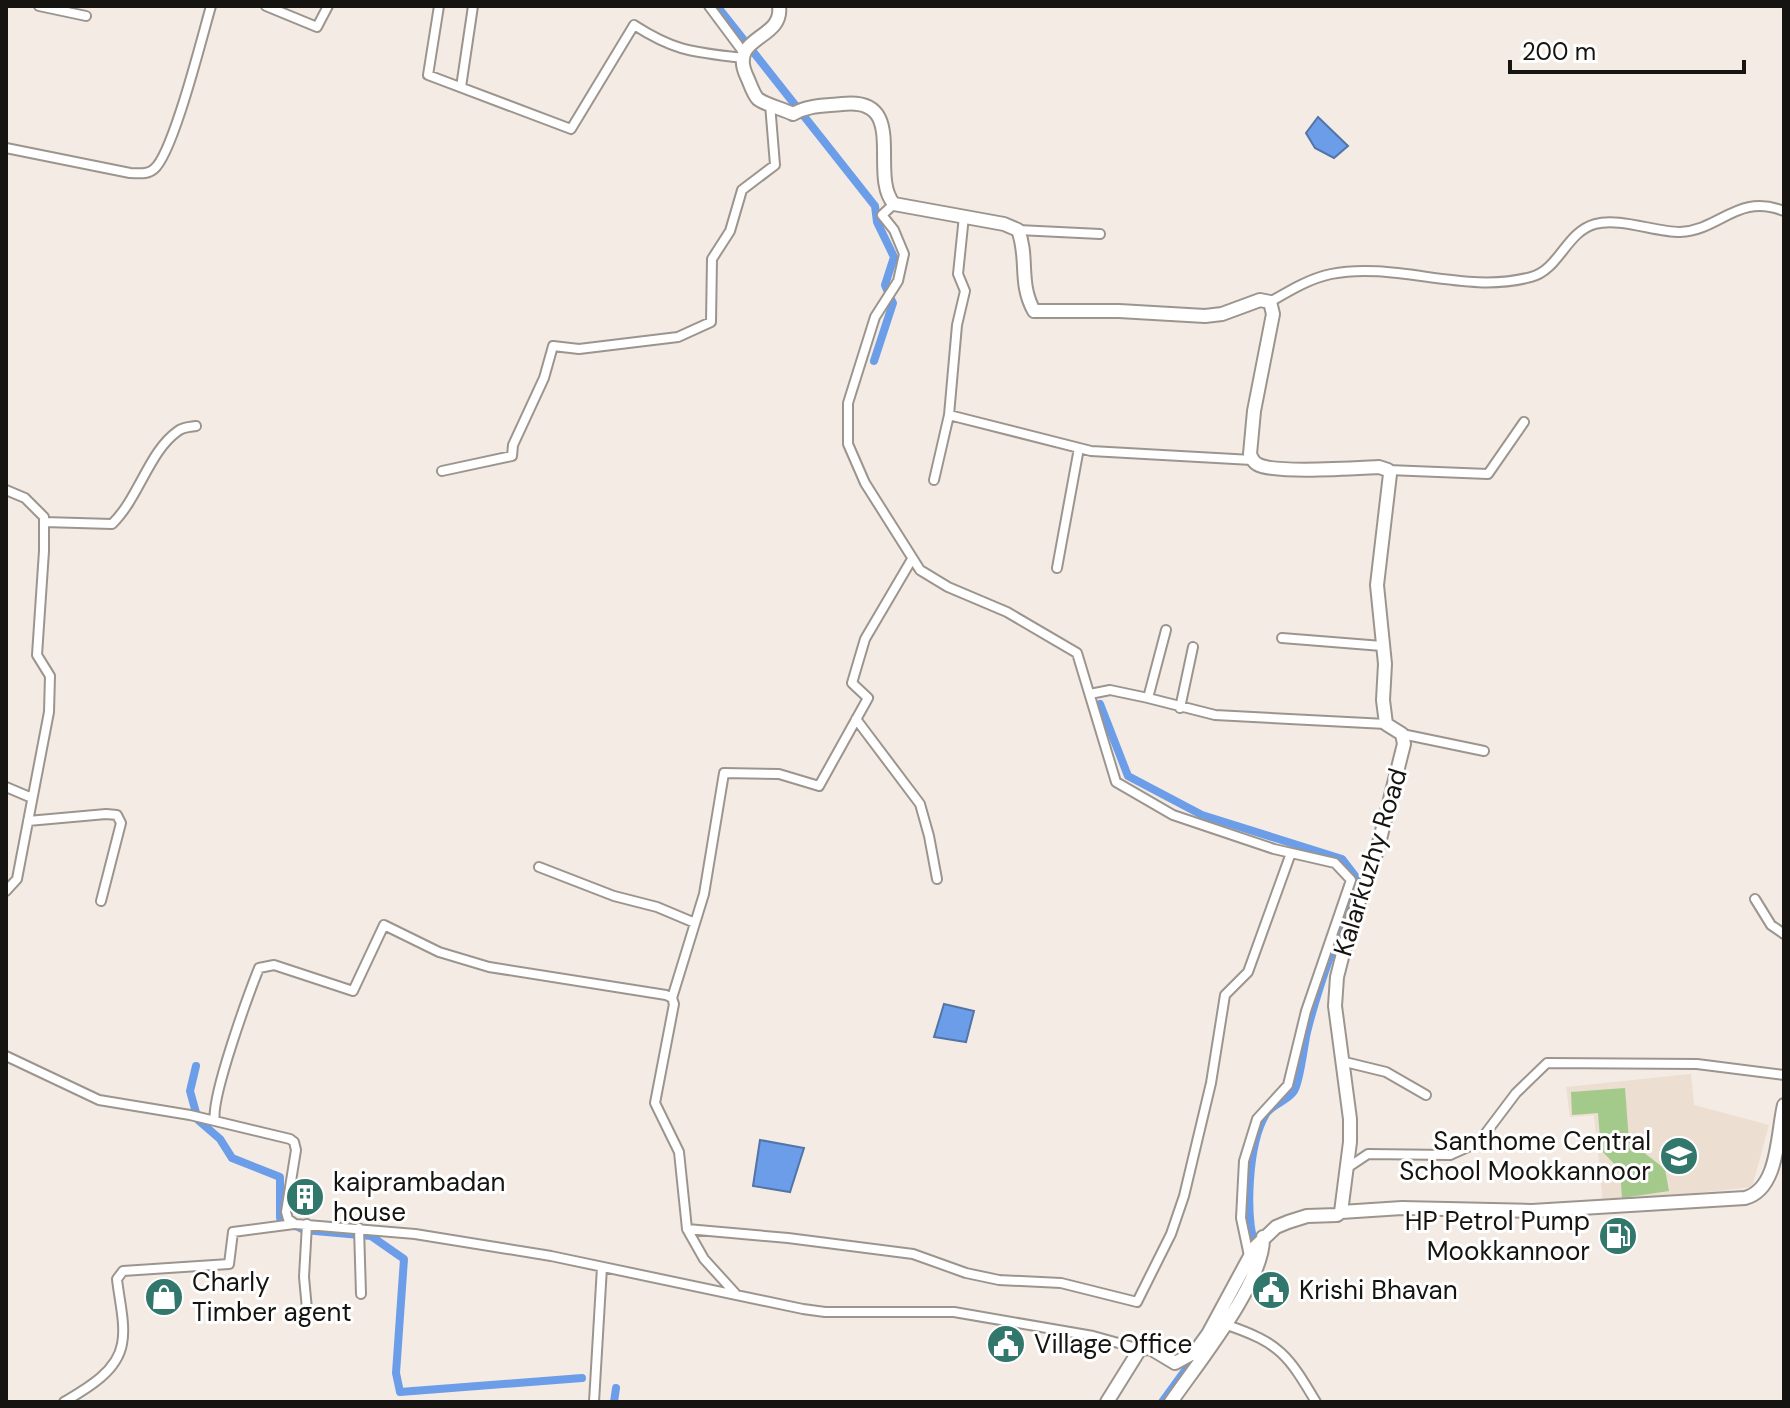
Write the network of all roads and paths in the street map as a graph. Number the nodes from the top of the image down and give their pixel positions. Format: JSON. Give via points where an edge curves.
{"nodes":[{"id":1,"x":39,"y":6,"type":"edge"},
{"id":2,"x":211,"y":6,"type":"edge"},
{"id":3,"x":266,"y":6,"type":"edge"},
{"id":4,"x":328,"y":6,"type":"edge"},
{"id":5,"x":439,"y":6,"type":"edge"},
{"id":6,"x":473,"y":6,"type":"edge"},
{"id":7,"x":709,"y":6,"type":"edge"},
{"id":8,"x":779,"y":6,"type":"edge"},
{"id":9,"x":86,"y":16,"type":"dead end"},
{"id":10,"x":745,"y":51,"type":"junction"},
{"id":11,"x":461,"y":87,"type":"junction"},
{"id":12,"x":770,"y":103,"type":"junction"},
{"id":13,"x":6,"y":148,"type":"edge"},
{"id":14,"x":894,"y":204,"type":"junction"},
{"id":15,"x":1784,"y":211,"type":"edge"},
{"id":16,"x":964,"y":216,"type":"junction"},
{"id":17,"x":1018,"y":230,"type":"junction"},
{"id":18,"x":1100,"y":234,"type":"dead end"},
{"id":19,"x":1270,"y":302,"type":"junction"},
{"id":20,"x":949,"y":415,"type":"junction"},
{"id":21,"x":1524,"y":422,"type":"dead end"},
{"id":22,"x":196,"y":426,"type":"dead end"},
{"id":23,"x":1079,"y":448,"type":"junction"},
{"id":24,"x":1252,"y":460,"type":"junction"},
{"id":25,"x":1388,"y":470,"type":"junction"},
{"id":26,"x":442,"y":471,"type":"dead end"},
{"id":27,"x":934,"y":480,"type":"dead end"},
{"id":28,"x":6,"y":490,"type":"edge"},
{"id":29,"x":44,"y":522,"type":"junction"},
{"id":30,"x":912,"y":559,"type":"junction"},
{"id":31,"x":1057,"y":568,"type":"dead end"},
{"id":32,"x":1166,"y":630,"type":"dead end"},
{"id":33,"x":1282,"y":638,"type":"dead end"},
{"id":34,"x":1382,"y":646,"type":"junction"},
{"id":35,"x":1193,"y":647,"type":"dead end"},
{"id":36,"x":1090,"y":694,"type":"junction"},
{"id":37,"x":1148,"y":698,"type":"junction"},
{"id":38,"x":1180,"y":708,"type":"junction"},
{"id":39,"x":856,"y":719,"type":"junction"},
{"id":40,"x":1386,"y":724,"type":"junction"},
{"id":41,"x":1402,"y":734,"type":"junction"},
{"id":42,"x":1484,"y":751,"type":"dead end"},
{"id":43,"x":6,"y":787,"type":"edge"},
{"id":44,"x":32,"y":798,"type":"junction"},
{"id":45,"x":28,"y":821,"type":"junction"},
{"id":46,"x":1291,"y":853,"type":"junction"},
{"id":47,"x":539,"y":867,"type":"dead end"},
{"id":48,"x":937,"y":879,"type":"dead end"},
{"id":49,"x":6,"y":891,"type":"edge"},
{"id":50,"x":1755,"y":899,"type":"dead end"},
{"id":51,"x":101,"y":901,"type":"dead end"},
{"id":52,"x":695,"y":923,"type":"junction"},
{"id":53,"x":1784,"y":934,"type":"edge"},
{"id":54,"x":672,"y":998,"type":"junction"},
{"id":55,"x":6,"y":1056,"type":"edge"},
{"id":56,"x":1341,"y":1061,"type":"junction"},
{"id":57,"x":1784,"y":1075,"type":"edge"},
{"id":58,"x":1426,"y":1095,"type":"dead end"},
{"id":59,"x":1784,"y":1105,"type":"edge"},
{"id":60,"x":211,"y":1120,"type":"junction"},
{"id":61,"x":1779,"y":1158,"type":"edge"},
{"id":62,"x":1347,"y":1168,"type":"junction"},
{"id":63,"x":1341,"y":1212,"type":"junction"},
{"id":64,"x":295,"y":1224,"type":"junction"},
{"id":65,"x":307,"y":1224,"type":"junction"},
{"id":66,"x":359,"y":1228,"type":"junction"},
{"id":67,"x":687,"y":1229,"type":"junction"},
{"id":68,"x":1256,"y":1246,"type":"junction"},
{"id":69,"x":602,"y":1267,"type":"junction"},
{"id":70,"x":361,"y":1294,"type":"dead end"},
{"id":71,"x":735,"y":1294,"type":"junction"},
{"id":72,"x":308,"y":1320,"type":"dead end"},
{"id":73,"x":1227,"y":1325,"type":"junction"},
{"id":74,"x":1140,"y":1349,"type":"junction"},
{"id":75,"x":64,"y":1402,"type":"edge"},
{"id":76,"x":594,"y":1402,"type":"edge"},
{"id":77,"x":1107,"y":1402,"type":"edge"},
{"id":78,"x":1171,"y":1402,"type":"edge"},
{"id":79,"x":1316,"y":1402,"type":"edge"}],
"edges":[{"from":1,"to":9,"type":"street"},
{"from":2,"to":13,"type":"street","via":[[170,144],[148,174]]},
{"from":3,"to":4,"type":"street","via":[[317,27]]},
{"from":5,"to":11,"type":"street","via":[[428,75]]},
{"from":6,"to":11,"type":"street"},
{"from":7,"to":10,"type":"street"},
{"from":8,"to":10,"type":"main road","via":[[776,25]]},
{"from":10,"to":11,"type":"street","via":[[689,52],[634,25],[571,129]]},
{"from":10,"to":12,"type":"main road","via":[[744,70],[753,89],[759,100]]},
{"from":12,"to":14,"type":"main road","via":[[793,114],[806,107],[853,103],[879,117],[887,192]]},
{"from":12,"to":26,"type":"street","via":[[775,165],[742,190],[730,231],[712,259],[711,322],[678,337],[579,349],[553,346],[512,456]]},
{"from":14,"to":16,"type":"main road"},
{"from":14,"to":30,"type":"street","via":[[882,215],[904,254],[898,281],[875,317],[848,403],[848,444],[865,483]]},
{"from":15,"to":19,"type":"street","via":[[1754,205],[1681,232],[1594,224],[1544,273],[1513,281],[1345,272],[1300,284]]},
{"from":16,"to":17,"type":"main road"},
{"from":16,"to":20,"type":"street","via":[[958,274],[965,291]]},
{"from":17,"to":18,"type":"street"},
{"from":17,"to":19,"type":"main road","via":[[1024,244],[1023,284],[1034,311],[1205,316],[1260,300]]},
{"from":19,"to":24,"type":"main road","via":[[1273,314],[1254,411]]},
{"from":20,"to":23,"type":"street"},
{"from":20,"to":27,"type":"street"},
{"from":21,"to":25,"type":"street","via":[[1488,474]]},
{"from":22,"to":29,"type":"street","via":[[180,429],[162,447],[127,509],[112,524]]},
{"from":23,"to":24,"type":"street"},
{"from":23,"to":31,"type":"street"},
{"from":24,"to":25,"type":"main road","via":[[1263,466],[1311,470]]},
{"from":25,"to":34,"type":"main road","via":[[1377,585]]},
{"from":28,"to":29,"type":"street","via":[[25,498]]},
{"from":29,"to":44,"type":"street","via":[[37,655],[50,676],[49,712]]},
{"from":30,"to":36,"type":"street","via":[[929,576],[1007,612],[1077,653]]},
{"from":30,"to":39,"type":"street","via":[[865,639],[852,683],[868,698]]},
{"from":32,"to":37,"type":"street"},
{"from":33,"to":34,"type":"street"},
{"from":34,"to":40,"type":"main road"},
{"from":35,"to":38,"type":"street"},
{"from":36,"to":37,"type":"street","via":[[1110,690]]},
{"from":36,"to":46,"type":"street","via":[[1116,782],[1173,815]]},
{"from":37,"to":38,"type":"street"},
{"from":38,"to":40,"type":"street","via":[[1215,715]]},
{"from":39,"to":48,"type":"street","via":[[920,804]]},
{"from":39,"to":52,"type":"street","via":[[819,786],[779,774],[724,773]]},
{"from":40,"to":41,"type":"main road","name":"Kalarkuzhy Road"},
{"from":41,"to":42,"type":"street"},
{"from":41,"to":56,"type":"main road","name":"Kalarkuzhy Road","via":[[1404,744],[1377,851],[1337,977]]},
{"from":43,"to":44,"type":"street"},
{"from":44,"to":45,"type":"street"},
{"from":45,"to":49,"type":"street","via":[[17,879]]},
{"from":45,"to":51,"type":"street","via":[[117,815],[121,823]]},
{"from":46,"to":67,"type":"street","via":[[1248,972],[1225,995],[1184,1196],[1137,1302],[1061,1283],[966,1273],[913,1254]]},
{"from":46,"to":68,"type":"street","via":[[1335,863],[1351,880],[1306,1011],[1288,1085],[1257,1119],[1244,1161],[1241,1218]]},
{"from":47,"to":52,"type":"street"},
{"from":50,"to":53,"type":"street","via":[[1771,925]]},
{"from":52,"to":54,"type":"street"},
{"from":54,"to":60,"type":"street","via":[[489,967],[439,952],[384,925],[353,991],[274,965],[259,968]]},
{"from":54,"to":67,"type":"street","via":[[655,1103],[679,1152]]},
{"from":55,"to":60,"type":"street","via":[[99,1100]]},
{"from":56,"to":58,"type":"street","via":[[1386,1072]]},
{"from":56,"to":62,"type":"main road","name":"Kalarkuzhy Road","via":[[1350,1119]]},
{"from":57,"to":62,"type":"street","via":[[1697,1064],[1547,1063],[1479,1142],[1450,1155],[1368,1154]]},
{"from":59,"to":61,"type":"main road"},
{"from":60,"to":64,"type":"street","via":[[294,1142],[286,1212]]},
{"from":61,"to":63,"type":"main road","via":[[1757,1195],[1745,1198],[1532,1211]]},
{"from":62,"to":63,"type":"main road","name":"Kalarkuzhy Road"},
{"from":63,"to":68,"type":"main road","via":[[1288,1222]]},
{"from":64,"to":65,"type":"street"},
{"from":64,"to":75,"type":"street","via":[[233,1232],[229,1264],[123,1271],[117,1279],[120,1353],[96,1383]]},
{"from":65,"to":66,"type":"street"},
{"from":65,"to":72,"type":"street"},
{"from":66,"to":69,"type":"street"},
{"from":66,"to":70,"type":"street"},
{"from":67,"to":71,"type":"street","via":[[704,1259]]},
{"from":68,"to":73,"type":"main road","via":[[1264,1252]]},
{"from":68,"to":74,"type":"main road","via":[[1195,1352],[1175,1363],[1150,1348]]},
{"from":69,"to":71,"type":"street"},
{"from":69,"to":76,"type":"street"},
{"from":71,"to":74,"type":"street","via":[[825,1312],[954,1312]]},
{"from":73,"to":78,"type":"main road"},
{"from":73,"to":79,"type":"street","via":[[1273,1345],[1297,1370]]},
{"from":74,"to":77,"type":"main road"}]}
